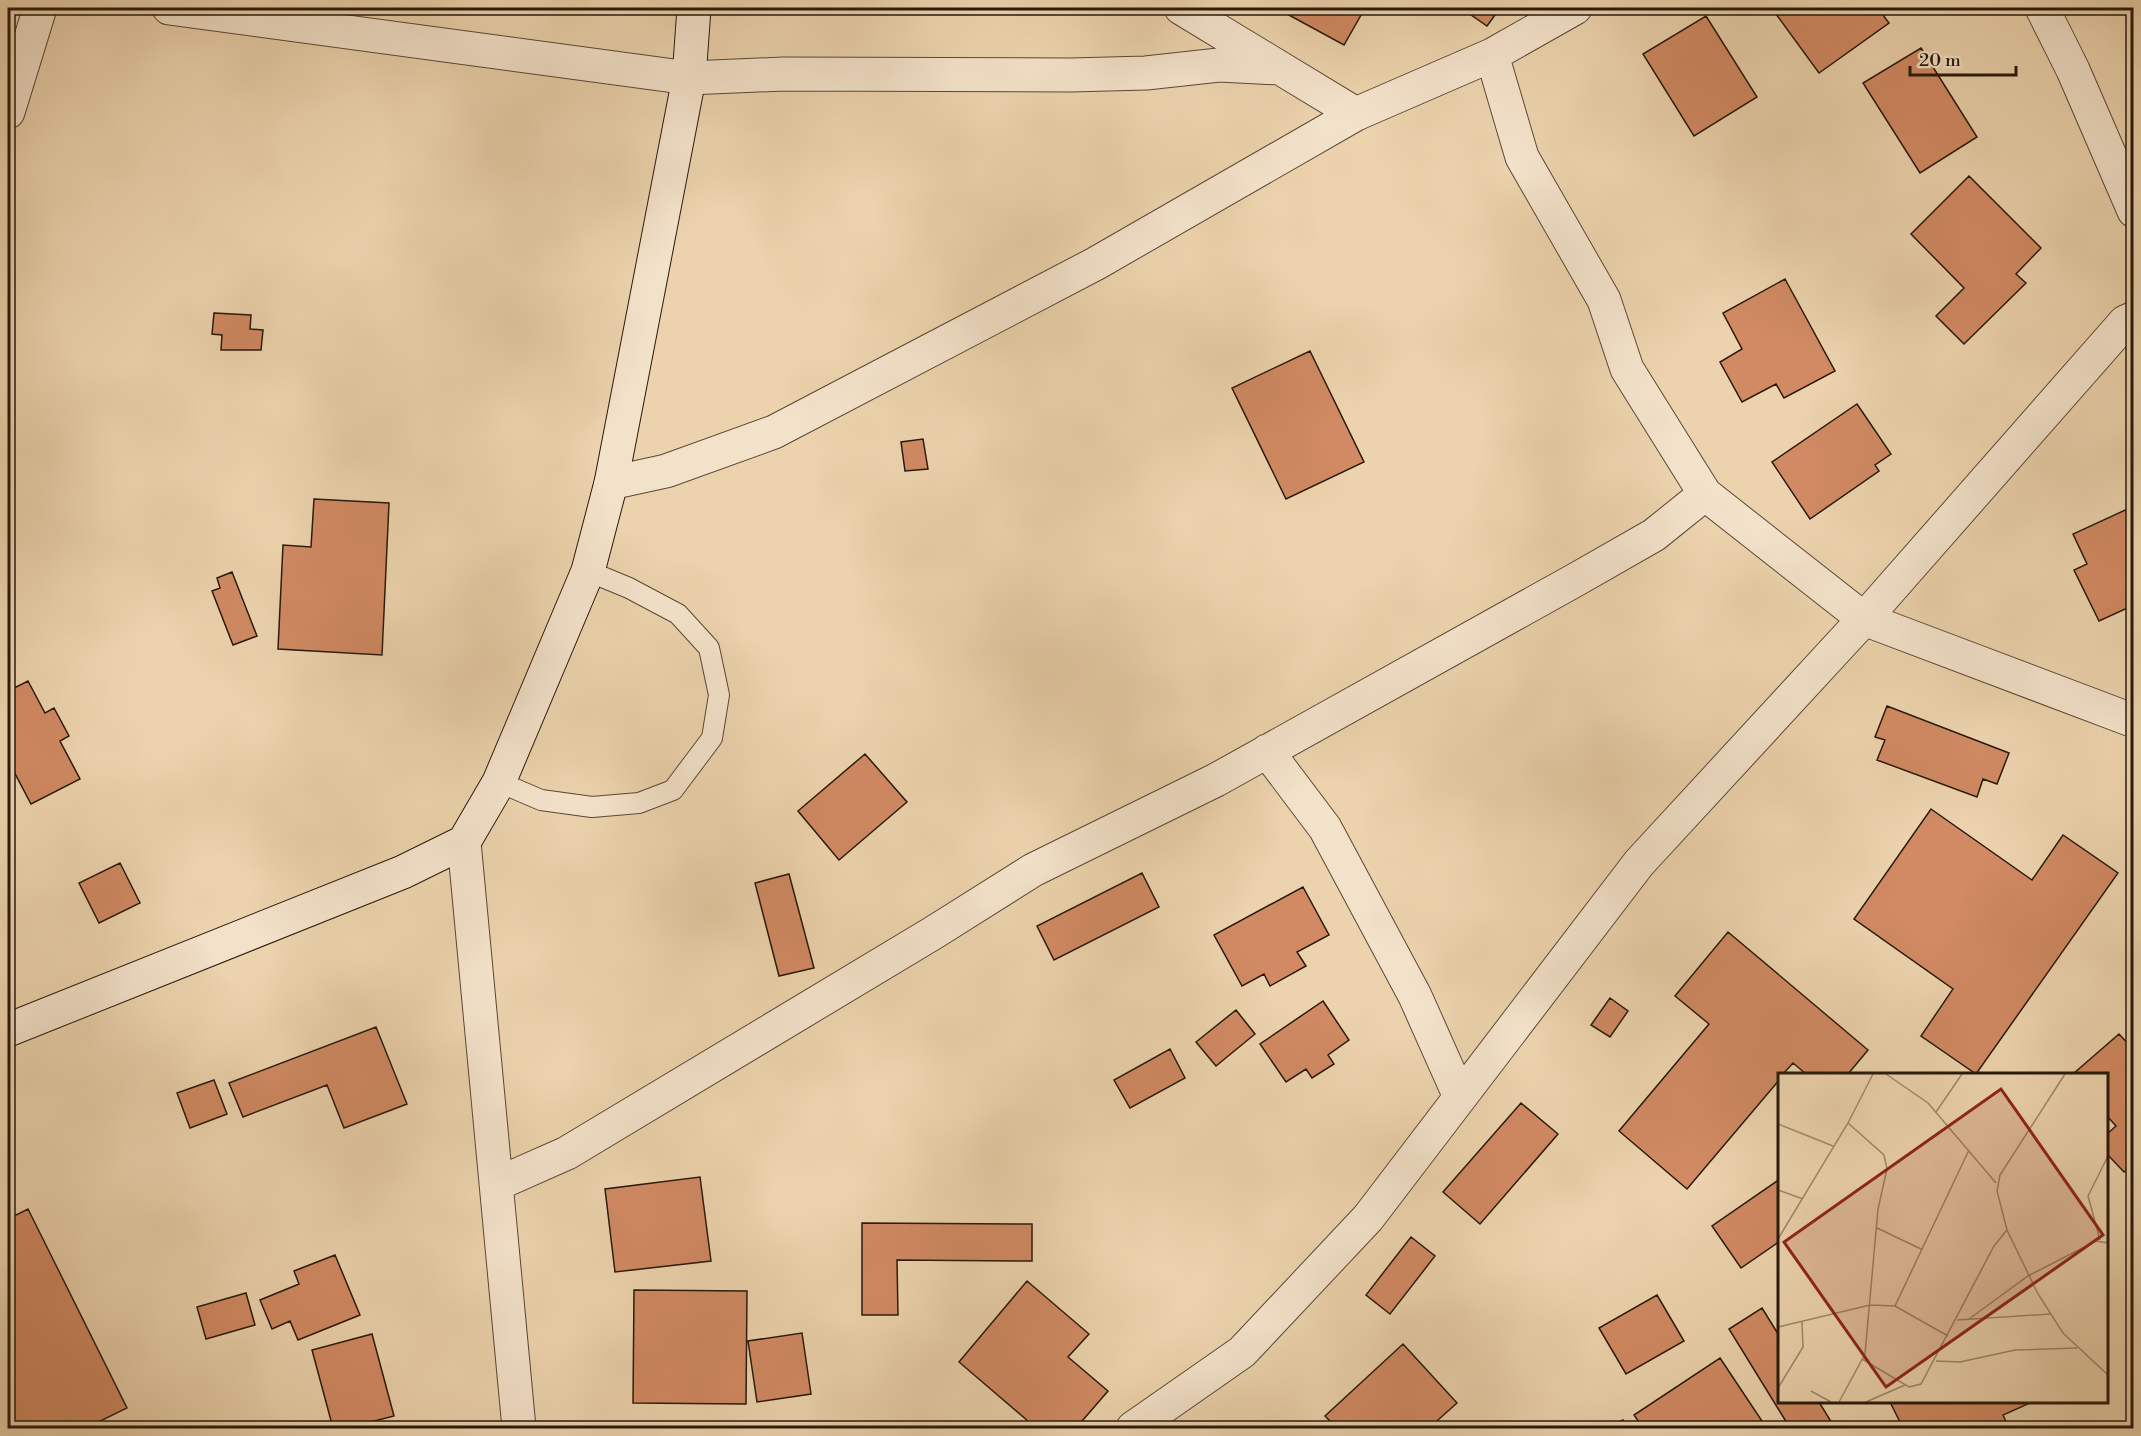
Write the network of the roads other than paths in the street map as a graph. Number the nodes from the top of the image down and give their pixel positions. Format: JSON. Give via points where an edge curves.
{"nodes":[{"id":1,"x":40,"y":8,"type":"edge"},
{"id":2,"x":169,"y":8,"type":"edge"},
{"id":3,"x":694,"y":8,"type":"edge"},
{"id":4,"x":1181,"y":8,"type":"edge"},
{"id":5,"x":1575,"y":8,"type":"edge"},
{"id":6,"x":2042,"y":8,"type":"edge"},
{"id":7,"x":1492,"y":55,"type":"junction"},
{"id":8,"x":1279,"y":68,"type":"junction"},
{"id":9,"x":689,"y":78,"type":"junction"},
{"id":10,"x":8,"y":112,"type":"edge"},
{"id":11,"x":1356,"y":114,"type":"junction"},
{"id":12,"x":2133,"y":211,"type":"edge"},
{"id":13,"x":2133,"y":318,"type":"edge"},
{"id":14,"x":611,"y":483,"type":"junction"},
{"id":15,"x":1705,"y":494,"type":"junction"},
{"id":16,"x":588,"y":571,"type":"junction"},
{"id":17,"x":1864,"y":619,"type":"junction"},
{"id":18,"x":2133,"y":721,"type":"edge"},
{"id":19,"x":1267,"y":752,"type":"junction"},
{"id":20,"x":499,"y":782,"type":"junction"},
{"id":21,"x":464,"y":842,"type":"junction"},
{"id":22,"x":8,"y":1030,"type":"edge"},
{"id":23,"x":1460,"y":1097,"type":"junction"},
{"id":24,"x":497,"y":1184,"type":"junction"},
{"id":25,"x":519,"y":1428,"type":"edge"},
{"id":26,"x":1133,"y":1428,"type":"edge"}],
"edges":[{"from":1,"to":10,"type":"street"},
{"from":2,"to":9,"type":"street"},
{"from":3,"to":9,"type":"street"},
{"from":4,"to":8,"type":"street"},
{"from":5,"to":7,"type":"street"},
{"from":6,"to":12,"type":"street"},
{"from":7,"to":11,"type":"street"},
{"from":7,"to":15,"type":"street","via":[[1522,157],[1604,300],[1627,369]]},
{"from":8,"to":9,"type":"street","via":[[1219,66],[1082,75],[784,74]]},
{"from":8,"to":11,"type":"street"},
{"from":9,"to":14,"type":"street"},
{"from":11,"to":14,"type":"street","via":[[1095,264],[774,432],[666,471]]},
{"from":13,"to":17,"type":"street"},
{"from":14,"to":16,"type":"street"},
{"from":15,"to":17,"type":"street"},
{"from":15,"to":19,"type":"street","via":[[1654,535]]},
{"from":16,"to":20,"type":"street"},
{"from":16,"to":20,"type":"lane","via":[[678,614],[709,648],[719,695],[712,738],[674,790],[639,803],[592,807],[541,800]]},
{"from":17,"to":18,"type":"street"},
{"from":17,"to":23,"type":"street","via":[[1639,863]]},
{"from":19,"to":23,"type":"street","via":[[1325,828],[1415,996]]},
{"from":19,"to":24,"type":"street","via":[[1033,870],[567,1153]]},
{"from":20,"to":21,"type":"street"},
{"from":21,"to":22,"type":"street","via":[[403,872]]},
{"from":21,"to":24,"type":"street"},
{"from":23,"to":26,"type":"street","via":[[1368,1218],[1242,1352]]},
{"from":24,"to":25,"type":"street"}]}
